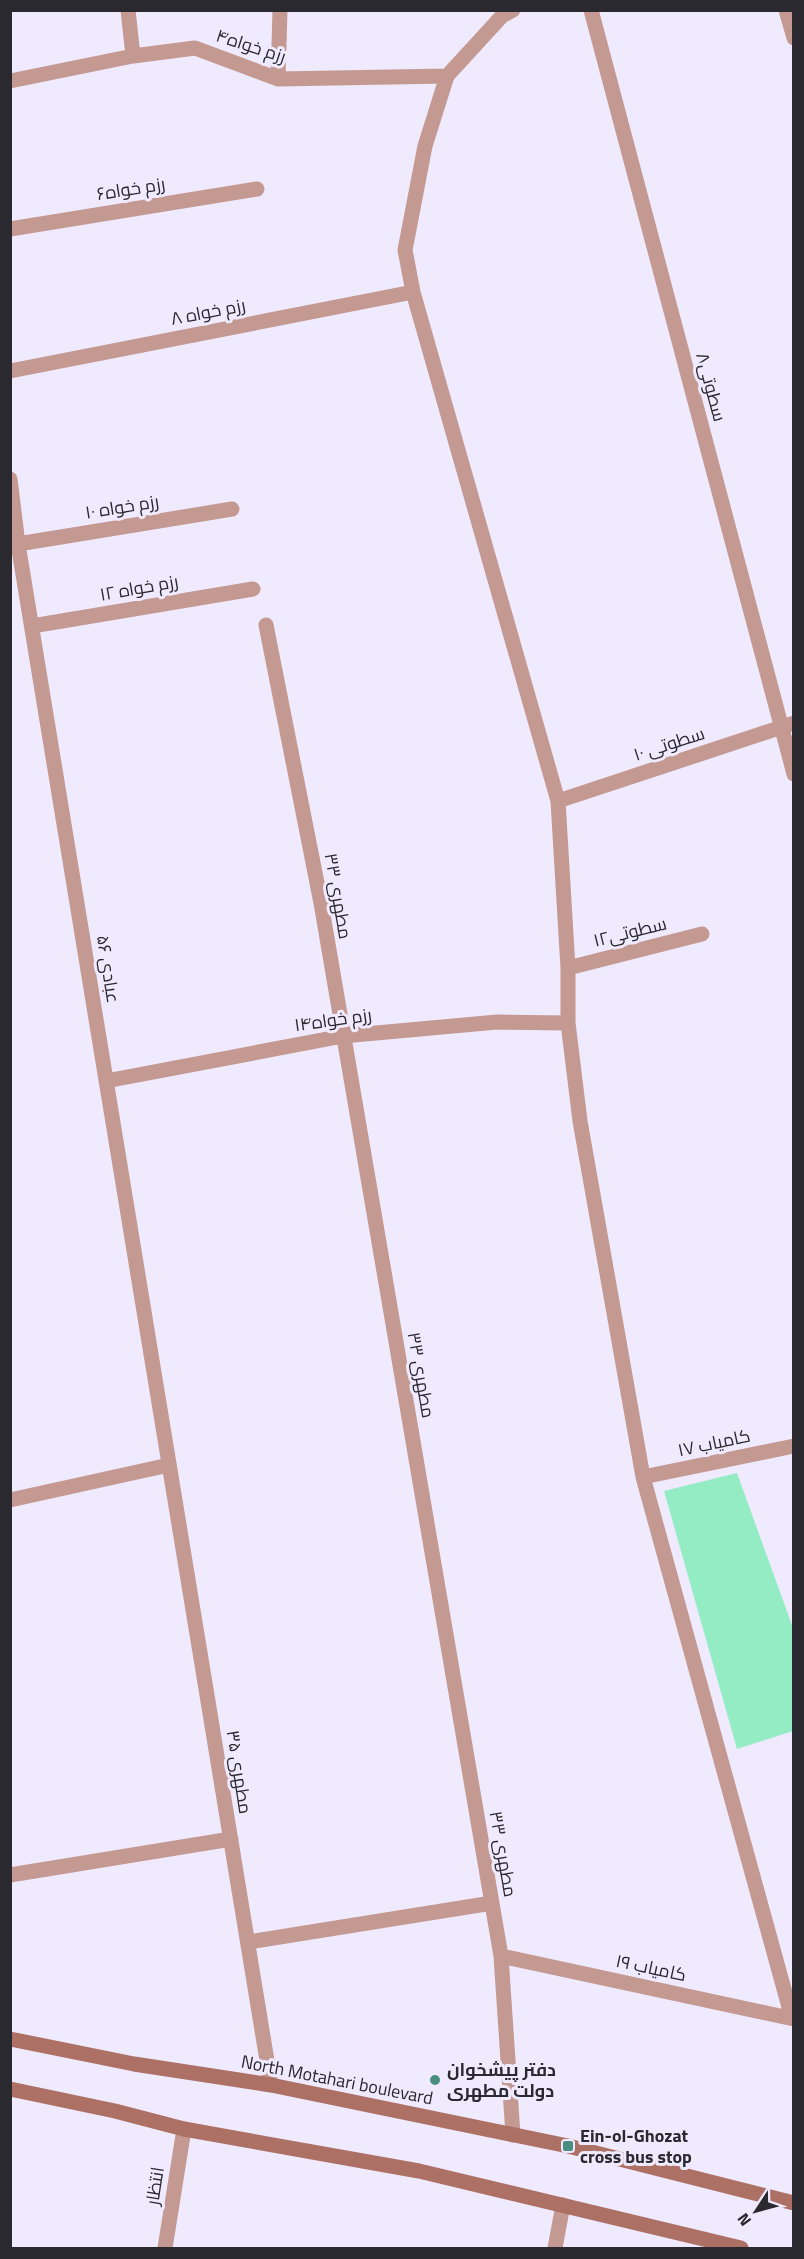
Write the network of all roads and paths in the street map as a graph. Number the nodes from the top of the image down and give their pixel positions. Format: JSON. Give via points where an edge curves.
{"nodes":[{"id":1,"x":128,"y":10,"type":"edge"},
{"id":2,"x":280,"y":10,"type":"edge"},
{"id":3,"x":513,"y":10,"type":"edge"},
{"id":4,"x":591,"y":10,"type":"edge"},
{"id":5,"x":786,"y":10,"type":"edge"},
{"id":6,"x":794,"y":38,"type":"edge"},
{"id":7,"x":133,"y":56,"type":"junction"},
{"id":8,"x":447,"y":76,"type":"junction"},
{"id":9,"x":278,"y":79,"type":"junction"},
{"id":10,"x":10,"y":81,"type":"edge"},
{"id":11,"x":257,"y":189,"type":"dead end"},
{"id":12,"x":10,"y":228,"type":"edge"},
{"id":13,"x":413,"y":292,"type":"junction"},
{"id":14,"x":10,"y":371,"type":"edge"},
{"id":15,"x":10,"y":479,"type":"edge"},
{"id":16,"x":232,"y":509,"type":"dead end"},
{"id":17,"x":18,"y":543,"type":"junction"},
{"id":18,"x":253,"y":589,"type":"dead end"},
{"id":19,"x":266,"y":624,"type":"dead end"},
{"id":20,"x":32,"y":626,"type":"junction"},
{"id":21,"x":787,"y":725,"type":"edge"},
{"id":22,"x":794,"y":774,"type":"edge"},
{"id":23,"x":558,"y":801,"type":"junction"},
{"id":24,"x":702,"y":933,"type":"dead end"},
{"id":25,"x":568,"y":968,"type":"junction"},
{"id":26,"x":568,"y":1023,"type":"junction"},
{"id":27,"x":343,"y":1036,"type":"junction"},
{"id":28,"x":106,"y":1081,"type":"junction"},
{"id":29,"x":794,"y":1446,"type":"edge"},
{"id":30,"x":169,"y":1465,"type":"junction"},
{"id":31,"x":643,"y":1477,"type":"junction"},
{"id":32,"x":10,"y":1500,"type":"edge"},
{"id":33,"x":231,"y":1839,"type":"junction"},
{"id":34,"x":10,"y":1875,"type":"edge"},
{"id":35,"x":492,"y":1903,"type":"junction"},
{"id":36,"x":248,"y":1942,"type":"junction"},
{"id":37,"x":501,"y":1956,"type":"junction"},
{"id":38,"x":793,"y":2019,"type":"edge"},
{"id":39,"x":10,"y":2039,"type":"edge"},
{"id":40,"x":271,"y":2085,"type":"junction"},
{"id":41,"x":10,"y":2089,"type":"edge"},
{"id":42,"x":184,"y":2129,"type":"junction"},
{"id":43,"x":513,"y":2135,"type":"junction"},
{"id":44,"x":794,"y":2203,"type":"edge"},
{"id":45,"x":563,"y":2205,"type":"junction"},
{"id":46,"x":165,"y":2248,"type":"edge"},
{"id":47,"x":555,"y":2248,"type":"edge"},
{"id":48,"x":741,"y":2248,"type":"edge"}],
"edges":[{"from":1,"to":7,"type":"street"},
{"from":2,"to":9,"type":"street"},
{"from":3,"to":8,"type":"street","via":[[502,16]]},
{"from":4,"to":21,"type":"street","name":"سطوتی۸"},
{"from":5,"to":6,"type":"street"},
{"from":7,"to":9,"type":"street","name":"رزم خواه۴","via":[[195,48]]},
{"from":7,"to":10,"type":"street","name":"رزم خواه۴"},
{"from":8,"to":9,"type":"street","name":"رزم خواه۴"},
{"from":8,"to":13,"type":"street","via":[[425,146],[405,250]]},
{"from":11,"to":12,"type":"street","name":"رزم خواه۶"},
{"from":13,"to":14,"type":"street","name":"رزم خواه ۸"},
{"from":13,"to":23,"type":"street"},
{"from":15,"to":17,"type":"street","name":"عبادی ۵۶"},
{"from":16,"to":17,"type":"street","name":"رزم خواه ۱۰"},
{"from":17,"to":20,"type":"street","name":"عبادی ۵۶"},
{"from":18,"to":20,"type":"street","name":"رزم خواه ۱۲"},
{"from":19,"to":27,"type":"street","name":"مطهری ۳۳"},
{"from":20,"to":28,"type":"street","name":"عبادی ۵۶"},
{"from":21,"to":22,"type":"street","name":"سطوتی۸"},
{"from":21,"to":23,"type":"street","name":"سطوتی ۱۰"},
{"from":23,"to":25,"type":"street"},
{"from":24,"to":25,"type":"street","name":"سطوتی۱۲"},
{"from":25,"to":26,"type":"street"},
{"from":26,"to":27,"type":"street","name":"رزم خواه۱۴","via":[[497,1022]]},
{"from":26,"to":31,"type":"street","via":[[580,1121]]},
{"from":27,"to":28,"type":"street","name":"رزم خواه۱۴"},
{"from":27,"to":35,"type":"street","name":"مطهری ۳۳"},
{"from":28,"to":30,"type":"street","name":"عبادی ۵۶"},
{"from":29,"to":31,"type":"street","name":"کامیاب ۱۷"},
{"from":30,"to":32,"type":"street"},
{"from":30,"to":33,"type":"street","name":"مطهری ۳۵"},
{"from":31,"to":38,"type":"street"},
{"from":33,"to":34,"type":"street"},
{"from":33,"to":36,"type":"street","name":"مطهری ۳۵"},
{"from":35,"to":36,"type":"street"},
{"from":35,"to":37,"type":"street","name":"مطهری ۳۳"},
{"from":36,"to":40,"type":"street","name":"مطهری ۳۵"},
{"from":37,"to":38,"type":"street","name":"کامیاب ۱۹"},
{"from":37,"to":43,"type":"street","name":"مطهری ۳۳"},
{"from":39,"to":40,"type":"main road","name":"North Motahari boulevard","via":[[134,2064]]},
{"from":40,"to":43,"type":"main road","name":"North Motahari boulevard"},
{"from":41,"to":42,"type":"main road"},
{"from":42,"to":45,"type":"main road","via":[[419,2171]]},
{"from":42,"to":46,"type":"street","name":"انتظار"},
{"from":43,"to":44,"type":"main road","name":"North Motahari boulevard"},
{"from":45,"to":47,"type":"street"},
{"from":45,"to":48,"type":"main road"}]}
